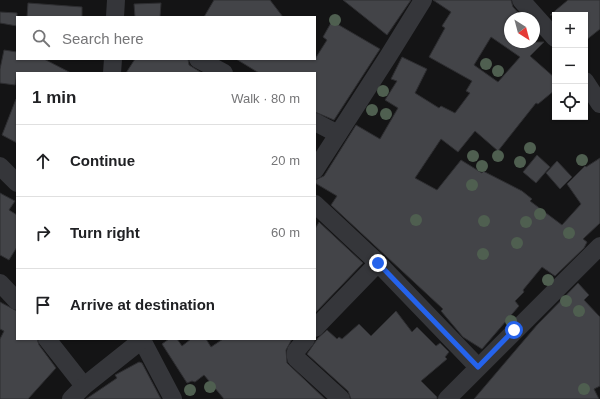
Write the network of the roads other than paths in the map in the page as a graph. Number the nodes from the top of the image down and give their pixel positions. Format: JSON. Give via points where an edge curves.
{"nodes":[{"id":1,"x":116,"y":0,"type":"edge"},
{"id":2,"x":423,"y":0,"type":"edge"},
{"id":3,"x":521,"y":0,"type":"edge"},
{"id":4,"x":115,"y":16,"type":"edge"},
{"id":5,"x":552,"y":35,"type":"edge"},
{"id":6,"x":113,"y":60,"type":"edge"},
{"id":7,"x":200,"y":60,"type":"edge"},
{"id":8,"x":112,"y":72,"type":"edge"},
{"id":9,"x":222,"y":72,"type":"edge"},
{"id":10,"x":587,"y":84,"type":"edge"},
{"id":11,"x":600,"y":104,"type":"edge"},
{"id":12,"x":316,"y":123,"type":"edge"},
{"id":13,"x":338,"y":134,"type":"junction"},
{"id":14,"x":0,"y":166,"type":"edge"},
{"id":15,"x":316,"y":168,"type":"edge"},
{"id":16,"x":16,"y":182,"type":"edge"},
{"id":17,"x":316,"y":205,"type":"edge"},
{"id":18,"x":600,"y":246,"type":"edge"},
{"id":19,"x":378,"y":263,"type":"junction"},
{"id":20,"x":0,"y":283,"type":"edge"},
{"id":21,"x":16,"y":300,"type":"edge"},
{"id":22,"x":316,"y":327,"type":"edge"},
{"id":23,"x":48,"y":340,"type":"edge"},
{"id":24,"x":143,"y":340,"type":"edge"},
{"id":25,"x":305,"y":340,"type":"edge"},
{"id":26,"x":478,"y":367,"type":"junction"},
{"id":27,"x":84,"y":386,"type":"junction"},
{"id":28,"x":458,"y":395,"type":"edge"},
{"id":29,"x":70,"y":399,"type":"edge"},
{"id":30,"x":173,"y":399,"type":"edge"},
{"id":31,"x":341,"y":399,"type":"edge"}],
"edges":[{"from":1,"to":4,"type":"street"},
{"from":2,"to":13,"type":"street"},
{"from":3,"to":5,"type":"street"},
{"from":6,"to":8,"type":"street"},
{"from":7,"to":9,"type":"street"},
{"from":10,"to":11,"type":"street"},
{"from":12,"to":13,"type":"street"},
{"from":13,"to":15,"type":"street"},
{"from":14,"to":16,"type":"street"},
{"from":17,"to":19,"type":"street"},
{"from":18,"to":26,"type":"street"},
{"from":19,"to":22,"type":"street"},
{"from":19,"to":26,"type":"street"},
{"from":20,"to":21,"type":"street"},
{"from":23,"to":27,"type":"street"},
{"from":24,"to":27,"type":"street"},
{"from":24,"to":30,"type":"street"},
{"from":25,"to":31,"type":"street","via":[[296,351],[296,358]]},
{"from":26,"to":28,"type":"street"},
{"from":27,"to":29,"type":"street"}]}
